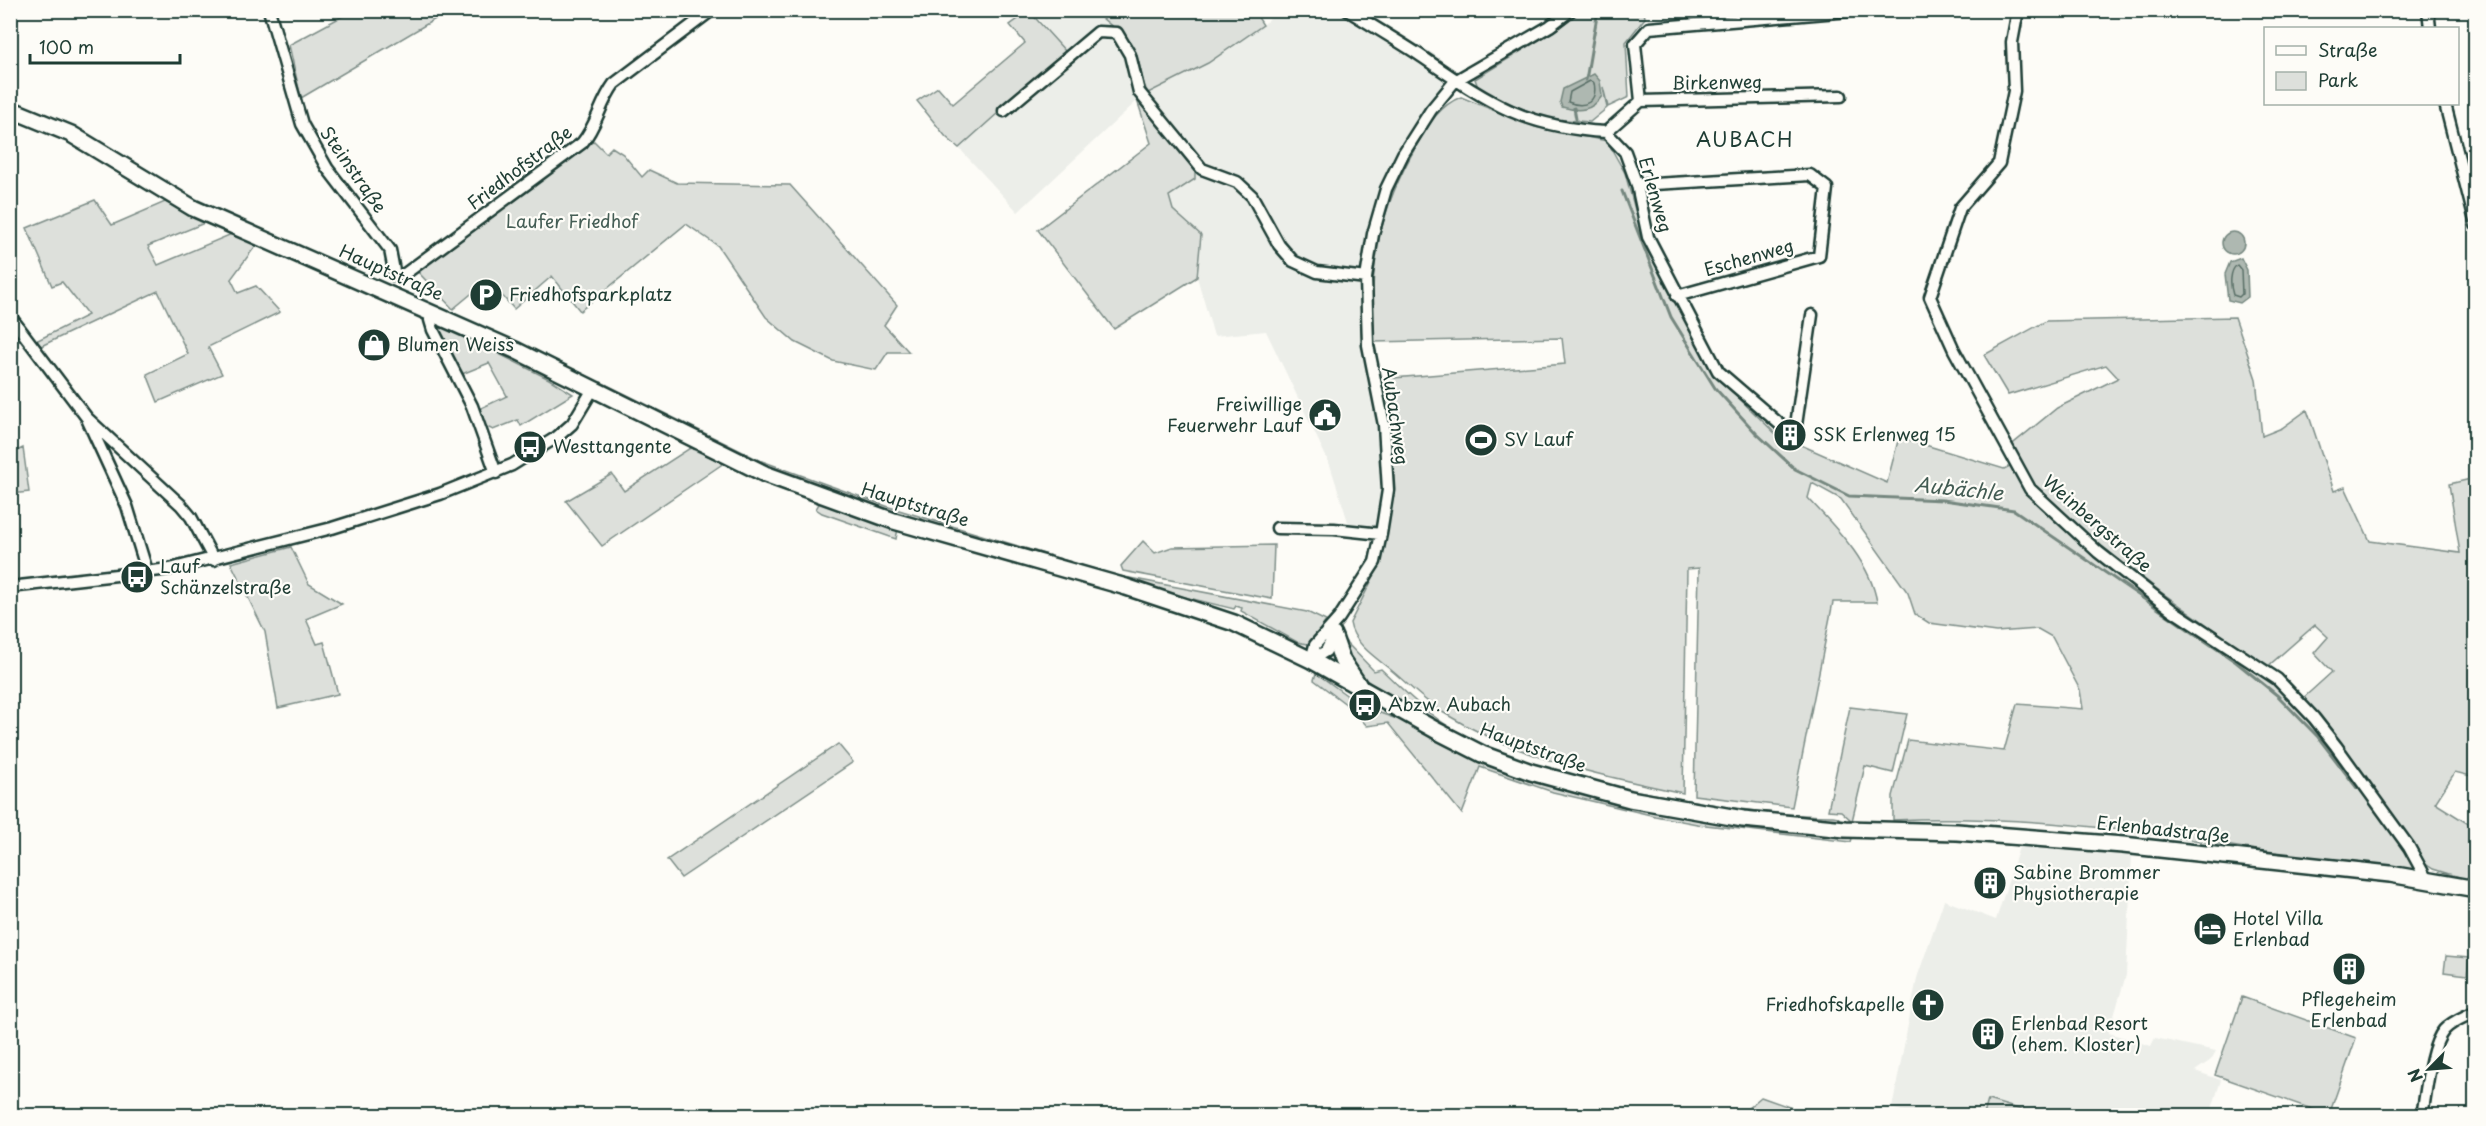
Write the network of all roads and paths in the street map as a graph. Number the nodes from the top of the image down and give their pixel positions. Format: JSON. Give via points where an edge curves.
{"nodes":[{"id":1,"x":270,"y":10,"type":"edge"},
{"id":2,"x":712,"y":10,"type":"edge"},
{"id":3,"x":1347,"y":10,"type":"edge"},
{"id":4,"x":1571,"y":10,"type":"edge"},
{"id":5,"x":1861,"y":10,"type":"edge"},
{"id":6,"x":2018,"y":10,"type":"edge"},
{"id":7,"x":2428,"y":10,"type":"edge"},
{"id":8,"x":2430,"y":27,"type":"edge"},
{"id":9,"x":1455,"y":81,"type":"junction"},
{"id":10,"x":1841,"y":96,"type":"dead end"},
{"id":11,"x":1641,"y":101,"type":"junction"},
{"id":12,"x":2445,"y":105,"type":"edge"},
{"id":13,"x":10,"y":109,"type":"edge"},
{"id":14,"x":1004,"y":111,"type":"dead end"},
{"id":15,"x":1606,"y":132,"type":"junction"},
{"id":16,"x":1637,"y":185,"type":"junction"},
{"id":17,"x":2475,"y":225,"type":"edge"},
{"id":18,"x":395,"y":276,"type":"junction"},
{"id":19,"x":1366,"y":278,"type":"junction"},
{"id":20,"x":388,"y":293,"type":"junction"},
{"id":21,"x":1677,"y":296,"type":"junction"},
{"id":22,"x":432,"y":312,"type":"junction"},
{"id":23,"x":1812,"y":315,"type":"dead end"},
{"id":24,"x":10,"y":316,"type":"edge"},
{"id":25,"x":593,"y":389,"type":"junction"},
{"id":26,"x":87,"y":418,"type":"junction"},
{"id":27,"x":496,"y":473,"type":"junction"},
{"id":28,"x":1277,"y":528,"type":"dead end"},
{"id":29,"x":1381,"y":534,"type":"junction"},
{"id":30,"x":214,"y":560,"type":"junction"},
{"id":31,"x":147,"y":571,"type":"junction"},
{"id":32,"x":10,"y":587,"type":"edge"},
{"id":33,"x":1339,"y":618,"type":"junction"},
{"id":34,"x":1334,"y":637,"type":"junction"},
{"id":35,"x":1311,"y":660,"type":"junction"},
{"id":36,"x":1361,"y":689,"type":"junction"},
{"id":37,"x":1845,"y":829,"type":"joint"},
{"id":38,"x":2427,"y":880,"type":"junction"},
{"id":39,"x":2475,"y":889,"type":"edge"},
{"id":40,"x":2475,"y":1011,"type":"edge"},
{"id":41,"x":2422,"y":1116,"type":"edge"}],
"edges":[{"from":1,"to":18,"type":"street","name":"Steinstraße","via":[[302,124],[327,168],[390,250]]},
{"from":2,"to":18,"type":"street","name":"Friedhofstraße","via":[[614,84],[604,97],[593,130],[582,143],[406,273]]},
{"from":3,"to":9,"type":"street"},
{"from":4,"to":9,"type":"street","name":"Aubachweg"},
{"from":5,"to":11,"type":"street","via":[[1649,28],[1635,44]]},
{"from":6,"to":38,"type":"street","name":"Weinbergstraße","via":[[2012,42],[2014,91],[2000,164],[1960,208],[1930,297],[1954,350],[2030,489],[2098,552],[2172,610],[2277,679],[2314,718],[2414,856]]},
{"from":7,"to":8,"type":"street"},
{"from":9,"to":15,"type":"street","via":[[1490,103],[1531,120],[1567,130]]},
{"from":9,"to":19,"type":"street","name":"Aubachweg","via":[[1431,110],[1386,189]]},
{"from":10,"to":11,"type":"street","name":"Birkenweg"},
{"from":11,"to":15,"type":"street"},
{"from":12,"to":17,"type":"street"},
{"from":13,"to":20,"type":"main road","name":"Hauptstraße","via":[[71,134],[194,208]]},
{"from":14,"to":19,"type":"street","via":[[1098,32],[1117,33],[1130,55],[1139,92],[1202,169],[1238,182],[1252,196],[1279,245],[1293,261],[1317,272]]},
{"from":15,"to":16,"type":"street","name":"Erlenweg","via":[[1625,152]]},
{"from":16,"to":21,"type":"street","name":"Erlenweg","via":[[1648,237]]},
{"from":16,"to":21,"type":"street","name":"Eschenweg","via":[[1810,175],[1827,188],[1819,256]]},
{"from":18,"to":20,"type":"street"},
{"from":19,"to":29,"type":"street","name":"Aubachweg","via":[[1368,345],[1384,425],[1388,490]]},
{"from":20,"to":22,"type":"main road","name":"Hauptstraße"},
{"from":21,"to":23,"type":"street","name":"Erlenweg","via":[[1718,371],[1783,427],[1796,425]]},
{"from":22,"to":25,"type":"main road","name":"Hauptstraße"},
{"from":22,"to":27,"type":"street","via":[[433,330],[472,406]]},
{"from":24,"to":26,"type":"street"},
{"from":25,"to":27,"type":"street","via":[[572,424]]},
{"from":25,"to":35,"type":"main road","name":"Hauptstraße","via":[[711,450],[814,494],[1197,610]]},
{"from":26,"to":30,"type":"street","via":[[191,517]]},
{"from":26,"to":31,"type":"street","via":[[127,506]]},
{"from":27,"to":30,"type":"street","via":[[332,528]]},
{"from":28,"to":29,"type":"street"},
{"from":29,"to":33,"type":"street","name":"Aubachweg","via":[[1375,562]]},
{"from":30,"to":31,"type":"street"},
{"from":31,"to":32,"type":"street"},
{"from":33,"to":34,"type":"street","name":"Aubachweg"},
{"from":33,"to":35,"type":"street","name":"Aubachweg","via":[[1315,645]]},
{"from":34,"to":35,"type":"street","name":"Aubachweg","via":[[1326,651]]},
{"from":34,"to":36,"type":"main road","via":[[1342,660]]},
{"from":35,"to":36,"type":"main road","name":"Hauptstraße"},
{"from":36,"to":37,"type":"main road","name":"Hauptstraße","via":[[1482,754],[1577,786],[1701,813]]},
{"from":37,"to":38,"type":"main road","name":"Erlenbadstraße","via":[[2037,837]]},
{"from":38,"to":39,"type":"main road","name":"Erlenbadstraße"},
{"from":40,"to":41,"type":"street","via":[[2454,1022],[2437,1042]]}]}
